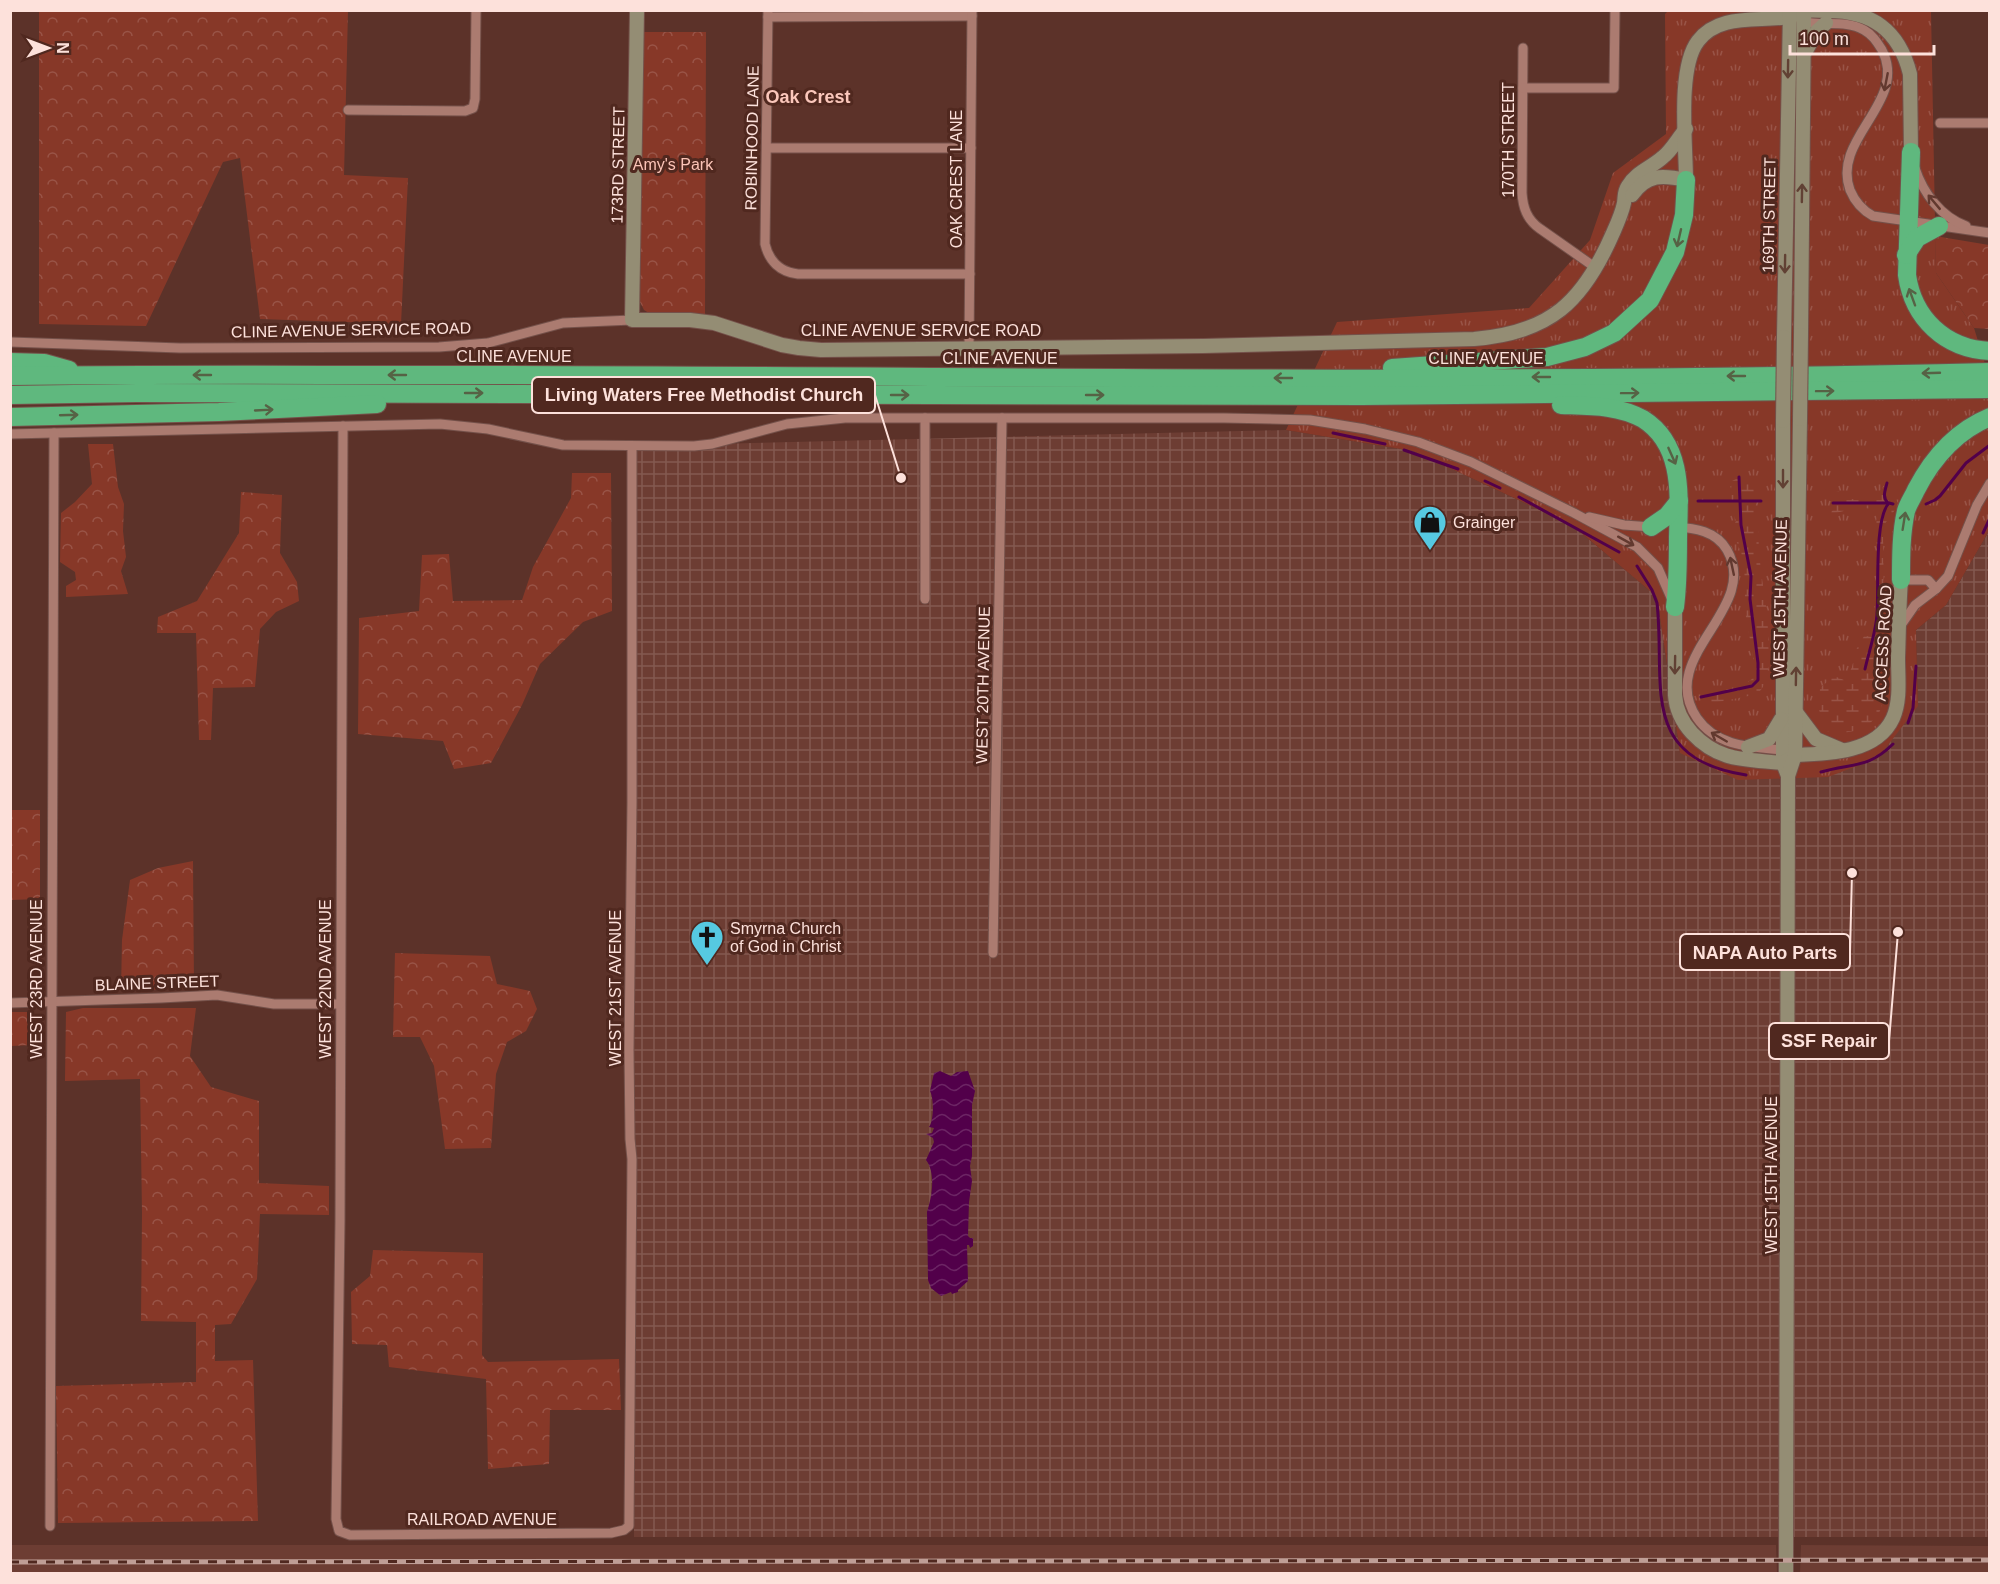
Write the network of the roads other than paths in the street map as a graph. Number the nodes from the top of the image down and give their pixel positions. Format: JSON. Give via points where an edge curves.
{"nodes":[{"id":1,"x":476,"y":10,"type":"edge"},
{"id":2,"x":637,"y":10,"type":"edge"},
{"id":3,"x":1615,"y":10,"type":"edge"},
{"id":4,"x":972,"y":13,"type":"edge"},
{"id":5,"x":768,"y":14,"type":"edge"},
{"id":6,"x":1761,"y":14,"type":"edge"},
{"id":7,"x":1790,"y":14,"type":"edge"},
{"id":8,"x":1804,"y":15,"type":"edge"},
{"id":9,"x":1826,"y":23,"type":"junction"},
{"id":10,"x":1523,"y":48,"type":"dead end"},
{"id":11,"x":1804,"y":56,"type":"junction"},
{"id":12,"x":1523,"y":88,"type":"junction"},
{"id":13,"x":348,"y":110,"type":"dead end"},
{"id":14,"x":1940,"y":123,"type":"dead end"},
{"id":15,"x":1989,"y":123,"type":"edge"},
{"id":16,"x":1686,"y":129,"type":"junction"},
{"id":17,"x":767,"y":148,"type":"junction"},
{"id":18,"x":971,"y":148,"type":"junction"},
{"id":19,"x":1911,"y":152,"type":"junction"},
{"id":20,"x":1686,"y":180,"type":"junction"},
{"id":21,"x":1624,"y":203,"type":"junction"},
{"id":22,"x":1907,"y":222,"type":"junction"},
{"id":23,"x":1939,"y":226,"type":"junction"},
{"id":24,"x":1979,"y":231,"type":"junction"},
{"id":25,"x":1989,"y":233,"type":"edge"},
{"id":26,"x":1906,"y":255,"type":"junction"},
{"id":27,"x":1596,"y":268,"type":"junction"},
{"id":28,"x":970,"y":274,"type":"junction"},
{"id":29,"x":632,"y":320,"type":"junction"},
{"id":30,"x":10,"y":342,"type":"edge"},
{"id":31,"x":969,"y":347,"type":"junction"},
{"id":32,"x":1989,"y":351,"type":"edge"},
{"id":33,"x":10,"y":362,"type":"edge"},
{"id":34,"x":1989,"y":372,"type":"edge"},
{"id":35,"x":88,"y":375,"type":"junction"},
{"id":36,"x":10,"y":376,"type":"edge"},
{"id":37,"x":1313,"y":379,"type":"junction"},
{"id":38,"x":1989,"y":389,"type":"edge"},
{"id":39,"x":416,"y":393,"type":"junction"},
{"id":40,"x":10,"y":395,"type":"edge"},
{"id":41,"x":1362,"y":396,"type":"junction"},
{"id":42,"x":10,"y":417,"type":"edge"},
{"id":43,"x":1989,"y":417,"type":"edge"},
{"id":44,"x":925,"y":418,"type":"junction"},
{"id":45,"x":1002,"y":418,"type":"junction"},
{"id":46,"x":1800,"y":419,"type":"joint"},
{"id":47,"x":1783,"y":421,"type":"joint"},
{"id":48,"x":343,"y":426,"type":"junction"},
{"id":49,"x":54,"y":433,"type":"junction"},
{"id":50,"x":10,"y":434,"type":"edge"},
{"id":51,"x":632,"y":446,"type":"junction"},
{"id":52,"x":1989,"y":483,"type":"edge"},
{"id":53,"x":1679,"y":501,"type":"junction"},
{"id":54,"x":1574,"y":513,"type":"junction"},
{"id":55,"x":1651,"y":526,"type":"junction"},
{"id":56,"x":1678,"y":527,"type":"junction"},
{"id":57,"x":1900,"y":580,"type":"junction"},
{"id":58,"x":1936,"y":589,"type":"junction"},
{"id":59,"x":925,"y":599,"type":"dead end"},
{"id":60,"x":1676,"y":607,"type":"junction"},
{"id":61,"x":1899,"y":629,"type":"junction"},
{"id":62,"x":1789,"y":714,"type":"junction"},
{"id":63,"x":1748,"y":747,"type":"junction"},
{"id":64,"x":1844,"y":751,"type":"junction"},
{"id":65,"x":1787,"y":761,"type":"junction"},
{"id":66,"x":993,"y":953,"type":"dead end"},
{"id":67,"x":51,"y":1002,"type":"junction"},
{"id":68,"x":10,"y":1003,"type":"edge"},
{"id":69,"x":340,"y":1004,"type":"junction"},
{"id":70,"x":50,"y":1526,"type":"dead end"},
{"id":71,"x":626,"y":1529,"type":"joint"},
{"id":72,"x":339,"y":1531,"type":"joint"},
{"id":73,"x":1786,"y":1574,"type":"edge"}],
"edges":[{"from":1,"to":13,"type":"street","via":[[473,108]]},
{"from":2,"to":29,"type":"main road","name":"173RD STREET"},
{"from":3,"to":12,"type":"street","via":[[1614,88]]},
{"from":4,"to":5,"type":"street"},
{"from":4,"to":18,"type":"street","name":"OAK CREST LANE"},
{"from":5,"to":17,"type":"street","name":"ROBINHOOD LANE"},
{"from":6,"to":7,"type":"main road"},
{"from":6,"to":16,"type":"main road","via":[[1720,25],[1699,40],[1685,78]]},
{"from":7,"to":8,"type":"main road"},
{"from":7,"to":47,"type":"main road","name":"169TH STREET","one_way":true,"bridge":true},
{"from":8,"to":9,"type":"street"},
{"from":8,"to":11,"type":"main road","name":"169TH STREET"},
{"from":8,"to":19,"type":"main road","via":[[1857,13],[1869,17],[1893,37],[1910,74]]},
{"from":9,"to":11,"type":"main road"},
{"from":9,"to":22,"type":"street","one_way":true,"via":[[1863,29],[1877,41],[1885,57],[1887,83],[1872,118],[1850,153],[1848,184],[1864,211]]},
{"from":10,"to":12,"type":"street","name":"170TH STREET"},
{"from":46,"to":11,"type":"main road","name":"169TH STREET","one_way":true,"bridge":true},
{"from":12,"to":27,"type":"street","name":"170TH STREET","via":[[1525,210],[1532,223]]},
{"from":14,"to":15,"type":"street"},
{"from":16,"to":20,"type":"main road"},
{"from":16,"to":21,"type":"main road","name":"CLINE AVENUE SERVICE ROAD","via":[[1664,157],[1629,183]]},
{"from":17,"to":18,"type":"street"},
{"from":17,"to":28,"type":"street","name":"ROBINHOOD LANE","via":[[765,244],[774,264],[798,274]]},
{"from":18,"to":28,"type":"street","name":"OAK CREST LANE"},
{"from":19,"to":22,"type":"highway"},
{"from":24,"to":19,"type":"street","one_way":true,"via":[[1944,214],[1930,198],[1918,177]]},
{"from":20,"to":21,"type":"main road","name":"CLINE AVENUE SERVICE ROAD","via":[[1646,180]]},
{"from":20,"to":37,"type":"highway","one_way":true,"via":[[1684,215],[1675,252],[1650,300],[1614,333],[1585,347],[1547,357],[1408,366]]},
{"from":21,"to":27,"type":"main road","name":"CLINE AVENUE SERVICE ROAD"},
{"from":22,"to":23,"type":"street"},
{"from":22,"to":26,"type":"highway"},
{"from":23,"to":24,"type":"street"},
{"from":23,"to":26,"type":"highway","via":[[1917,238]]},
{"from":24,"to":25,"type":"street"},
{"from":32,"to":26,"type":"highway","one_way":true,"via":[[1953,342],[1922,317],[1909,289]]},
{"from":27,"to":31,"type":"main road","name":"CLINE AVENUE SERVICE ROAD","via":[[1575,297],[1551,317],[1526,330],[1496,337],[1203,346]]},
{"from":28,"to":31,"type":"street","name":"OAK CREST LANE"},
{"from":29,"to":30,"type":"street","name":"CLINE AVENUE SERVICE ROAD","via":[[562,323],[488,343],[439,347],[180,348]]},
{"from":29,"to":31,"type":"main road","name":"CLINE AVENUE SERVICE ROAD","via":[[714,323],[799,348]]},
{"from":33,"to":35,"type":"highway","via":[[44,363]]},
{"from":34,"to":37,"type":"highway","name":"CLINE AVENUE","one_way":true},
{"from":35,"to":36,"type":"highway","name":"CLINE AVENUE"},
{"from":37,"to":35,"type":"highway","name":"CLINE AVENUE","one_way":true},
{"from":41,"to":38,"type":"highway","one_way":true},
{"from":39,"to":40,"type":"highway"},
{"from":39,"to":41,"type":"highway","one_way":true},
{"from":42,"to":39,"type":"highway","one_way":true,"via":[[373,405]]},
{"from":41,"to":53,"type":"highway","one_way":true,"via":[[1599,407],[1628,412],[1657,431],[1671,453]]},
{"from":57,"to":43,"type":"highway","one_way":true,"via":[[1906,509],[1926,470],[1951,442]]},
{"from":44,"to":45,"type":"street"},
{"from":44,"to":51,"type":"street","via":[[806,421],[707,445]]},
{"from":44,"to":59,"type":"street"},
{"from":45,"to":54,"type":"street","via":[[1224,418],[1342,424],[1418,442],[1471,462]]},
{"from":45,"to":66,"type":"street","name":"WEST 20TH AVENUE"},
{"from":62,"to":46,"type":"main road","name":"WEST 15TH AVENUE","one_way":true},
{"from":47,"to":62,"type":"main road","name":"WEST 15TH AVENUE","one_way":true},
{"from":48,"to":49,"type":"street"},
{"from":48,"to":51,"type":"street","via":[[450,424],[563,445]]},
{"from":48,"to":69,"type":"street","name":"WEST 22ND AVENUE"},
{"from":49,"to":50,"type":"street"},
{"from":49,"to":67,"type":"street","name":"WEST 23RD AVENUE"},
{"from":51,"to":71,"type":"street","name":"WEST 21ST AVENUE","via":[[631,1441],[630,1519]]},
{"from":52,"to":58,"type":"street","via":[[1948,576]]},
{"from":53,"to":55,"type":"highway","via":[[1667,516]]},
{"from":53,"to":56,"type":"highway"},
{"from":54,"to":55,"type":"street","via":[[1624,525]]},
{"from":54,"to":60,"type":"street","one_way":true,"via":[[1637,547],[1658,568]]},
{"from":55,"to":56,"type":"street"},
{"from":56,"to":60,"type":"highway"},
{"from":63,"to":56,"type":"street","one_way":true,"via":[[1719,738],[1691,710],[1687,692],[1693,660],[1726,603],[1734,574],[1728,552],[1720,542],[1706,532]]},
{"from":57,"to":58,"type":"street","name":"ACCESS ROAD","via":[[1928,580]]},
{"from":57,"to":61,"type":"main road","name":"ACCESS ROAD"},
{"from":58,"to":61,"type":"street","via":[[1915,605]]},
{"from":60,"to":65,"type":"main road","one_way":true,"via":[[1675,695],[1683,722],[1700,742],[1719,754]]},
{"from":61,"to":64,"type":"main road","name":"ACCESS ROAD","via":[[1898,693],[1893,718],[1874,738]]},
{"from":62,"to":63,"type":"main road","via":[[1769,739]]},
{"from":62,"to":64,"type":"main road","via":[[1816,739]]},
{"from":62,"to":65,"type":"main road","name":"WEST 15TH AVENUE"},
{"from":63,"to":65,"type":"street"},
{"from":64,"to":65,"type":"main road","name":"ACCESS ROAD"},
{"from":65,"to":73,"type":"main road","name":"WEST 15TH AVENUE"},
{"from":67,"to":68,"type":"street","name":"BLAINE STREET"},
{"from":67,"to":69,"type":"street","name":"BLAINE STREET","via":[[217,994],[274,1004]]},
{"from":67,"to":70,"type":"street","name":"WEST 23RD AVENUE"},
{"from":69,"to":72,"type":"street","name":"WEST 22ND AVENUE","via":[[336,1519]]},
{"from":71,"to":72,"type":"street","name":"RAILROAD AVENUE","via":[[611,1533],[350,1535]]}]}
